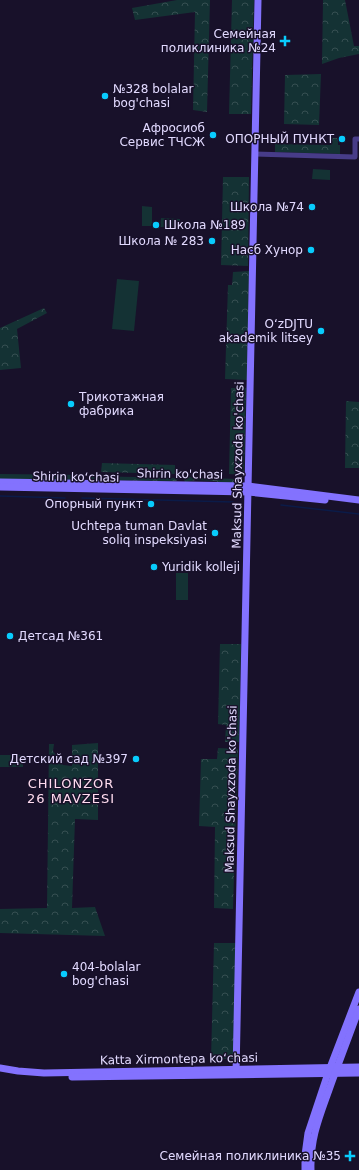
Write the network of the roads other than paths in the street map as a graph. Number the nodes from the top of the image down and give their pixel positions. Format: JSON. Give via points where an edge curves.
{"nodes":[{"id":1,"x":258,"y":0,"type":"edge"},
{"id":2,"x":359,"y":139,"type":"edge"},
{"id":3,"x":255,"y":154,"type":"junction"},
{"id":4,"x":0,"y":482,"type":"edge"},
{"id":5,"x":81,"y":486,"type":"junction"},
{"id":6,"x":0,"y":487,"type":"edge"},
{"id":7,"x":248,"y":489,"type":"junction"},
{"id":8,"x":359,"y":500,"type":"edge"},
{"id":9,"x":359,"y":504,"type":"edge"},
{"id":10,"x":359,"y":992,"type":"edge"},
{"id":11,"x":359,"y":1009,"type":"edge"},
{"id":12,"x":359,"y":1067,"type":"edge"},
{"id":13,"x":0,"y":1068,"type":"edge"},
{"id":14,"x":332,"y":1070,"type":"junction"},
{"id":15,"x":0,"y":1072,"type":"edge"},
{"id":16,"x":236,"y":1072,"type":"junction"},
{"id":17,"x":359,"y":1073,"type":"edge"},
{"id":18,"x":305,"y":1170,"type":"edge"},
{"id":19,"x":311,"y":1170,"type":"edge"}],
"edges":[{"from":1,"to":3,"type":"main road","name":"Maksud Shayxzoda ko'chasi"},
{"from":2,"to":3,"type":"street","via":[[355,139],[355,157]]},
{"from":3,"to":7,"type":"main road","name":"Maksud Shayxzoda ko'chasi"},
{"from":4,"to":5,"type":"main road","name":"Shirin ko'chasi"},
{"from":5,"to":6,"type":"main road","name":"Shirin koʻchasi"},
{"from":5,"to":7,"type":"main road","name":"Shirin ko'chasi"},
{"from":7,"to":8,"type":"main road"},
{"from":7,"to":9,"type":"main road"},
{"from":7,"to":16,"type":"main road","name":"Maksud Shayxzoda ko'chasi"},
{"from":10,"to":14,"type":"main road"},
{"from":11,"to":14,"type":"main road"},
{"from":12,"to":14,"type":"main road","name":"Katta Xirmontepa koʻchasi"},
{"from":13,"to":16,"type":"main road","name":"Katta Xirmontepa koʻchasi","via":[[44,1073]]},
{"from":14,"to":16,"type":"main road","name":"Katta Xirmontepa koʻchasi"},
{"from":14,"to":17,"type":"main road","name":"Katta Xirmontepa koʻchasi"},
{"from":14,"to":18,"type":"main road","via":[[306,1139]]},
{"from":14,"to":19,"type":"main road","via":[[312,1139]]},
{"from":15,"to":16,"type":"main road","name":"Katta Xirmontepa koʻchasi","via":[[42,1078]]}]}
